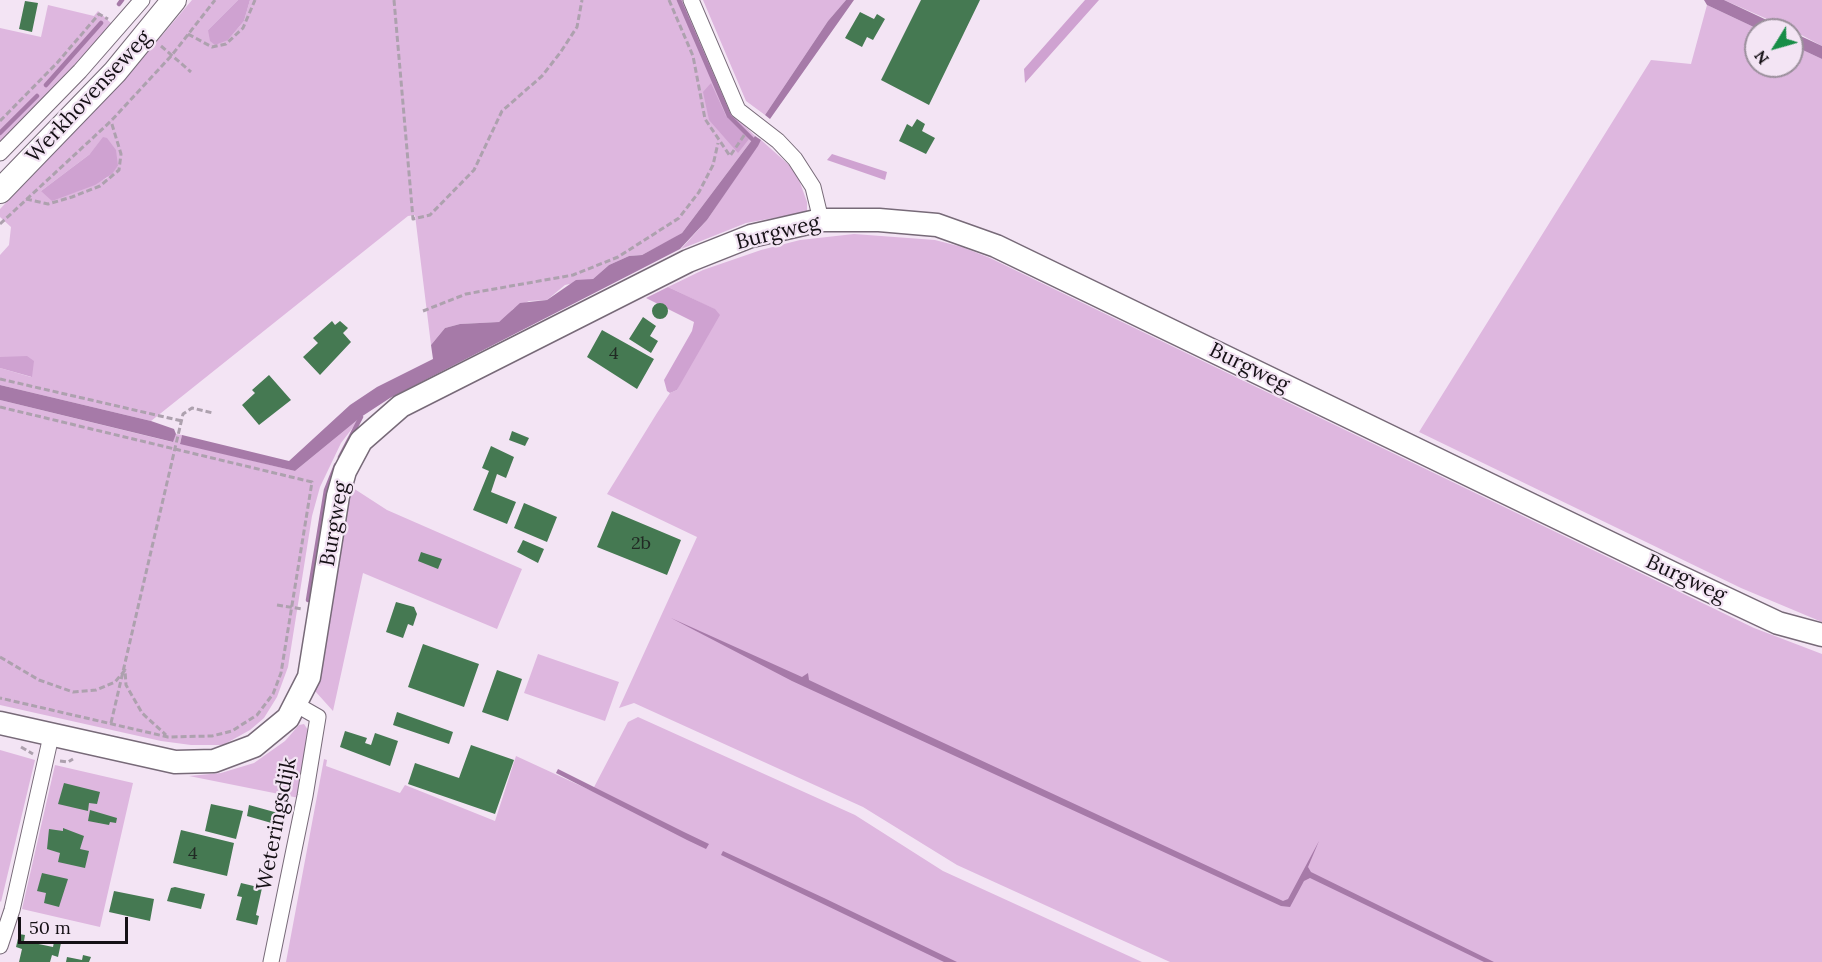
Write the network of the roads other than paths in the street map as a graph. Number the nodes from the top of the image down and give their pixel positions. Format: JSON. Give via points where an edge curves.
{"nodes":[{"id":1,"x":142,"y":0,"type":"edge"},
{"id":2,"x":174,"y":0,"type":"edge"},
{"id":3,"x":691,"y":0,"type":"edge"},
{"id":4,"x":0,"y":153,"type":"edge"},
{"id":5,"x":0,"y":191,"type":"edge"},
{"id":6,"x":821,"y":220,"type":"junction"},
{"id":7,"x":1822,"y":635,"type":"edge"},
{"id":8,"x":297,"y":705,"type":"junction"},
{"id":9,"x":0,"y":723,"type":"edge"},
{"id":10,"x":51,"y":736,"type":"junction"},
{"id":11,"x":0,"y":946,"type":"edge"},
{"id":12,"x":271,"y":962,"type":"edge"}],
"edges":[{"from":1,"to":4,"type":"street","name":"Werkhovenseweg"},
{"from":2,"to":5,"type":"main road","name":"Werkhovenseweg","via":[[115,72]]},
{"from":3,"to":6,"type":"street","via":[[738,110],[795,159],[813,187]]},
{"from":6,"to":7,"type":"main road","name":"Burgweg","via":[[937,225],[996,246],[1778,623]]},
{"from":6,"to":8,"type":"main road","name":"Burgweg","via":[[751,236],[688,261],[401,406],[361,441],[345,471],[338,496],[313,663]]},
{"from":8,"to":10,"type":"main road","name":"Burgweg","via":[[278,728],[254,746],[227,758],[202,763],[160,760]]},
{"from":8,"to":12,"type":"street","name":"Weteringsdijk","via":[[318,717]]},
{"from":9,"to":10,"type":"main road","name":"Burgweg"},
{"from":10,"to":11,"type":"street","via":[[12,910]]}]}
